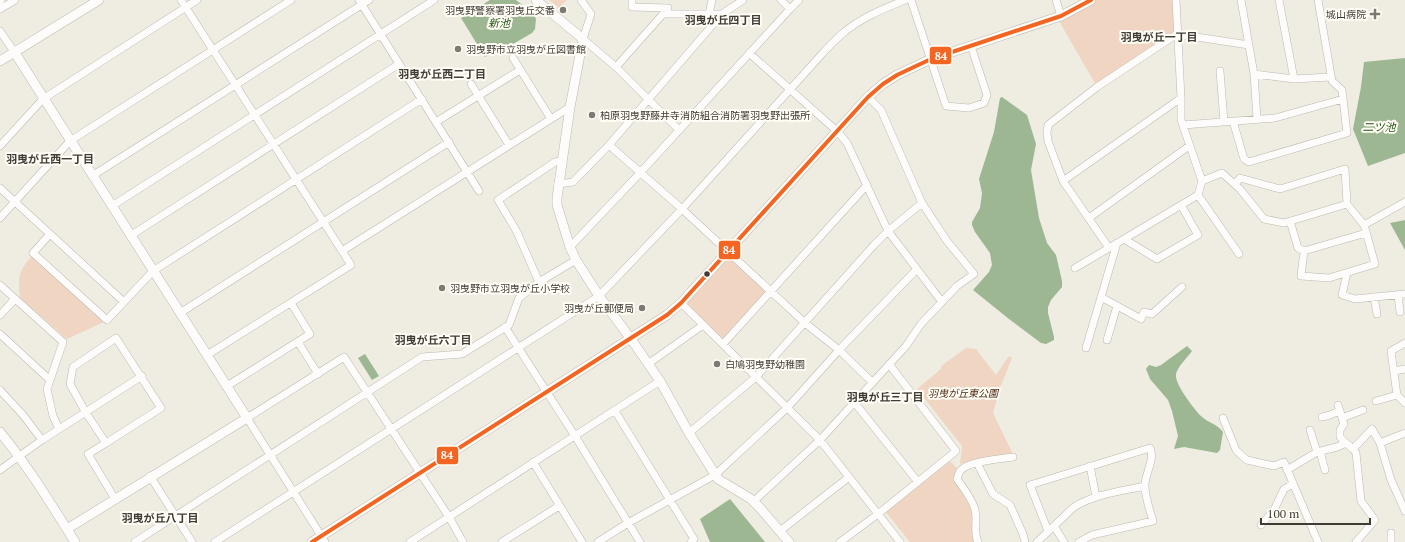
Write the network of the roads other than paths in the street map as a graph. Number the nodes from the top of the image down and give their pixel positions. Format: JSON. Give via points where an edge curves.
{"nodes":[{"id":1,"x":15,"y":0,"type":"edge"},
{"id":2,"x":99,"y":0,"type":"edge"},
{"id":3,"x":181,"y":0,"type":"edge"},
{"id":4,"x":197,"y":0,"type":"edge"},
{"id":5,"x":291,"y":0,"type":"edge"},
{"id":6,"x":369,"y":0,"type":"edge"},
{"id":7,"x":434,"y":0,"type":"edge"},
{"id":8,"x":536,"y":0,"type":"edge"},
{"id":9,"x":581,"y":0,"type":"edge"},
{"id":10,"x":632,"y":0,"type":"edge"},
{"id":11,"x":668,"y":0,"type":"edge"},
{"id":12,"x":712,"y":0,"type":"edge"},
{"id":13,"x":743,"y":0,"type":"edge"},
{"id":14,"x":781,"y":0,"type":"edge"},
{"id":15,"x":799,"y":0,"type":"edge"},
{"id":16,"x":905,"y":0,"type":"edge"},
{"id":17,"x":911,"y":0,"type":"edge"},
{"id":18,"x":1056,"y":0,"type":"edge"},
{"id":19,"x":1091,"y":0,"type":"edge"},
{"id":20,"x":1176,"y":0,"type":"edge"},
{"id":21,"x":1241,"y":0,"type":"edge"},
{"id":22,"x":1279,"y":0,"type":"edge"},
{"id":23,"x":1318,"y":0,"type":"edge"},
{"id":24,"x":360,"y":2,"type":"edge"},
{"id":25,"x":185,"y":7,"type":"junction"},
{"id":26,"x":790,"y":8,"type":"junction"},
{"id":27,"x":0,"y":9,"type":"edge"},
{"id":28,"x":668,"y":11,"type":"junction"},
{"id":29,"x":709,"y":14,"type":"junction"},
{"id":30,"x":722,"y":14,"type":"junction"},
{"id":31,"x":1061,"y":16,"type":"junction"},
{"id":32,"x":0,"y":31,"type":"edge"},
{"id":33,"x":380,"y":34,"type":"junction"},
{"id":34,"x":1176,"y":34,"type":"junction"},
{"id":35,"x":583,"y":39,"type":"junction"},
{"id":36,"x":1248,"y":45,"type":"junction"},
{"id":37,"x":972,"y":46,"type":"junction"},
{"id":38,"x":213,"y":50,"type":"junction"},
{"id":39,"x":15,"y":53,"type":"junction"},
{"id":40,"x":749,"y":53,"type":"junction"},
{"id":41,"x":513,"y":58,"type":"dead end"},
{"id":42,"x":932,"y":59,"type":"junction"},
{"id":43,"x":0,"y":61,"type":"edge"},
{"id":44,"x":399,"y":64,"type":"junction"},
{"id":45,"x":616,"y":67,"type":"junction"},
{"id":46,"x":520,"y":70,"type":"junction"},
{"id":47,"x":1220,"y":71,"type":"dead end"},
{"id":48,"x":1254,"y":74,"type":"junction"},
{"id":49,"x":1331,"y":77,"type":"junction"},
{"id":50,"x":1294,"y":79,"type":"junction"},
{"id":51,"x":471,"y":84,"type":"dead end"},
{"id":52,"x":236,"y":86,"type":"junction"},
{"id":53,"x":790,"y":88,"type":"junction"},
{"id":54,"x":479,"y":96,"type":"junction"},
{"id":55,"x":868,"y":97,"type":"junction"},
{"id":56,"x":1181,"y":98,"type":"junction"},
{"id":57,"x":43,"y":99,"type":"junction"},
{"id":58,"x":422,"y":99,"type":"junction"},
{"id":59,"x":648,"y":99,"type":"junction"},
{"id":60,"x":1343,"y":99,"type":"junction"},
{"id":61,"x":570,"y":107,"type":"junction"},
{"id":62,"x":255,"y":115,"type":"junction"},
{"id":63,"x":551,"y":119,"type":"junction"},
{"id":64,"x":1257,"y":119,"type":"junction"},
{"id":65,"x":1233,"y":121,"type":"junction"},
{"id":66,"x":436,"y":122,"type":"junction"},
{"id":67,"x":1224,"y":122,"type":"junction"},
{"id":68,"x":1182,"y":125,"type":"junction"},
{"id":69,"x":679,"y":130,"type":"junction"},
{"id":70,"x":838,"y":132,"type":"junction"},
{"id":71,"x":70,"y":141,"type":"junction"},
{"id":72,"x":449,"y":142,"type":"junction"},
{"id":73,"x":274,"y":144,"type":"junction"},
{"id":74,"x":509,"y":145,"type":"junction"},
{"id":75,"x":609,"y":145,"type":"junction"},
{"id":76,"x":0,"y":146,"type":"edge"},
{"id":77,"x":1189,"y":146,"type":"junction"},
{"id":78,"x":561,"y":161,"type":"junction"},
{"id":79,"x":467,"y":171,"type":"junction"},
{"id":80,"x":640,"y":173,"type":"junction"},
{"id":81,"x":92,"y":176,"type":"junction"},
{"id":82,"x":297,"y":180,"type":"junction"},
{"id":83,"x":1202,"y":180,"type":"junction"},
{"id":84,"x":1063,"y":181,"type":"junction"},
{"id":85,"x":558,"y":184,"type":"junction"},
{"id":86,"x":1235,"y":184,"type":"junction"},
{"id":87,"x":867,"y":185,"type":"junction"},
{"id":88,"x":0,"y":188,"type":"edge"},
{"id":89,"x":479,"y":191,"type":"dead end"},
{"id":90,"x":1198,"y":195,"type":"junction"},
{"id":91,"x":15,"y":202,"type":"junction"},
{"id":92,"x":1405,"y":202,"type":"edge"},
{"id":93,"x":922,"y":203,"type":"junction"},
{"id":94,"x":1347,"y":204,"type":"junction"},
{"id":95,"x":1181,"y":205,"type":"junction"},
{"id":96,"x":112,"y":206,"type":"junction"},
{"id":97,"x":682,"y":210,"type":"junction"},
{"id":98,"x":0,"y":218,"type":"edge"},
{"id":99,"x":1089,"y":218,"type":"junction"},
{"id":100,"x":1290,"y":221,"type":"junction"},
{"id":101,"x":324,"y":222,"type":"junction"},
{"id":102,"x":1365,"y":229,"type":"junction"},
{"id":103,"x":888,"y":231,"type":"junction"},
{"id":104,"x":50,"y":234,"type":"junction"},
{"id":105,"x":130,"y":236,"type":"junction"},
{"id":106,"x":1124,"y":239,"type":"junction"},
{"id":107,"x":1117,"y":243,"type":"junction"},
{"id":108,"x":570,"y":247,"type":"junction"},
{"id":109,"x":1109,"y":248,"type":"junction"},
{"id":110,"x":342,"y":251,"type":"junction"},
{"id":111,"x":1304,"y":251,"type":"junction"},
{"id":112,"x":728,"y":252,"type":"junction"},
{"id":113,"x":1239,"y":254,"type":"dead end"},
{"id":114,"x":576,"y":260,"type":"junction"},
{"id":115,"x":1075,"y":268,"type":"dead end"},
{"id":116,"x":917,"y":269,"type":"junction"},
{"id":117,"x":153,"y":271,"type":"junction"},
{"id":118,"x":1347,"y":273,"type":"junction"},
{"id":119,"x":538,"y":282,"type":"junction"},
{"id":120,"x":0,"y":285,"type":"edge"},
{"id":121,"x":1182,"y":287,"type":"dead end"},
{"id":122,"x":770,"y":291,"type":"junction"},
{"id":123,"x":1401,"y":294,"type":"edge"},
{"id":124,"x":599,"y":296,"type":"junction"},
{"id":125,"x":1101,"y":297,"type":"junction"},
{"id":126,"x":1374,"y":297,"type":"junction"},
{"id":127,"x":15,"y":299,"type":"junction"},
{"id":128,"x":124,"y":302,"type":"junction"},
{"id":129,"x":942,"y":302,"type":"junction"},
{"id":130,"x":291,"y":303,"type":"junction"},
{"id":131,"x":681,"y":303,"type":"junction"},
{"id":132,"x":1117,"y":306,"type":"junction"},
{"id":133,"x":1400,"y":312,"type":"dead end"},
{"id":134,"x":180,"y":313,"type":"junction"},
{"id":135,"x":1377,"y":314,"type":"dead end"},
{"id":136,"x":0,"y":315,"type":"edge"},
{"id":137,"x":805,"y":323,"type":"junction"},
{"id":138,"x":703,"y":325,"type":"junction"},
{"id":139,"x":505,"y":327,"type":"junction"},
{"id":140,"x":0,"y":334,"type":"edge"},
{"id":141,"x":631,"y":339,"type":"junction"},
{"id":142,"x":1107,"y":340,"type":"dead end"},
{"id":143,"x":298,"y":342,"type":"junction"},
{"id":144,"x":1405,"y":343,"type":"edge"},
{"id":145,"x":723,"y":344,"type":"junction"},
{"id":146,"x":1086,"y":348,"type":"dead end"},
{"id":147,"x":518,"y":349,"type":"junction"},
{"id":148,"x":839,"y":350,"type":"junction"},
{"id":149,"x":207,"y":355,"type":"junction"},
{"id":150,"x":648,"y":364,"type":"junction"},
{"id":151,"x":889,"y":364,"type":"junction"},
{"id":152,"x":1405,"y":369,"type":"edge"},
{"id":153,"x":1394,"y":371,"type":"junction"},
{"id":154,"x":318,"y":374,"type":"junction"},
{"id":155,"x":142,"y":376,"type":"junction"},
{"id":156,"x":756,"y":377,"type":"junction"},
{"id":157,"x":50,"y":380,"type":"junction"},
{"id":158,"x":660,"y":382,"type":"junction"},
{"id":159,"x":872,"y":382,"type":"junction"},
{"id":160,"x":227,"y":386,"type":"junction"},
{"id":161,"x":0,"y":390,"type":"edge"},
{"id":162,"x":367,"y":393,"type":"junction"},
{"id":163,"x":547,"y":393,"type":"junction"},
{"id":164,"x":1397,"y":395,"type":"junction"},
{"id":165,"x":1376,"y":401,"type":"dead end"},
{"id":166,"x":854,"y":402,"type":"junction"},
{"id":167,"x":1405,"y":403,"type":"edge"},
{"id":168,"x":787,"y":408,"type":"junction"},
{"id":169,"x":1363,"y":410,"type":"dead end"},
{"id":170,"x":615,"y":411,"type":"junction"},
{"id":171,"x":1340,"y":411,"type":"junction"},
{"id":172,"x":86,"y":412,"type":"junction"},
{"id":173,"x":1322,"y":417,"type":"dead end"},
{"id":174,"x":247,"y":418,"type":"junction"},
{"id":175,"x":1224,"y":418,"type":"dead end"},
{"id":176,"x":59,"y":429,"type":"junction"},
{"id":177,"x":391,"y":430,"type":"junction"},
{"id":178,"x":1310,"y":430,"type":"dead end"},
{"id":179,"x":0,"y":432,"type":"edge"},
{"id":180,"x":1405,"y":433,"type":"edge"},
{"id":181,"x":689,"y":434,"type":"junction"},
{"id":182,"x":575,"y":436,"type":"junction"},
{"id":183,"x":42,"y":440,"type":"junction"},
{"id":184,"x":820,"y":440,"type":"junction"},
{"id":185,"x":106,"y":443,"type":"junction"},
{"id":186,"x":1346,"y":443,"type":"junction"},
{"id":187,"x":1380,"y":443,"type":"junction"},
{"id":188,"x":1353,"y":449,"type":"junction"},
{"id":189,"x":1318,"y":452,"type":"junction"},
{"id":190,"x":270,"y":455,"type":"junction"},
{"id":191,"x":19,"y":456,"type":"junction"},
{"id":192,"x":1013,"y":457,"type":"dead end"},
{"id":193,"x":534,"y":462,"type":"junction"},
{"id":194,"x":977,"y":463,"type":"junction"},
{"id":195,"x":1090,"y":466,"type":"junction"},
{"id":196,"x":0,"y":470,"type":"edge"},
{"id":197,"x":1287,"y":470,"type":"junction"},
{"id":198,"x":1325,"y":470,"type":"dead end"},
{"id":199,"x":420,"y":473,"type":"junction"},
{"id":200,"x":715,"y":475,"type":"junction"},
{"id":201,"x":150,"y":476,"type":"junction"},
{"id":202,"x":849,"y":477,"type":"junction"},
{"id":203,"x":918,"y":482,"type":"junction"},
{"id":204,"x":1293,"y":484,"type":"junction"},
{"id":205,"x":1145,"y":486,"type":"junction"},
{"id":206,"x":294,"y":492,"type":"junction"},
{"id":207,"x":1096,"y":497,"type":"junction"},
{"id":208,"x":115,"y":498,"type":"junction"},
{"id":209,"x":669,"y":499,"type":"junction"},
{"id":210,"x":754,"y":502,"type":"junction"},
{"id":211,"x":559,"y":506,"type":"junction"},
{"id":212,"x":1405,"y":511,"type":"edge"},
{"id":213,"x":878,"y":514,"type":"junction"},
{"id":214,"x":176,"y":516,"type":"junction"},
{"id":215,"x":449,"y":517,"type":"junction"},
{"id":216,"x":628,"y":523,"type":"junction"},
{"id":217,"x":1261,"y":525,"type":"dead end"},
{"id":218,"x":1051,"y":528,"type":"junction"},
{"id":219,"x":67,"y":529,"type":"junction"},
{"id":220,"x":780,"y":531,"type":"junction"},
{"id":221,"x":1391,"y":533,"type":"dead end"},
{"id":222,"x":323,"y":539,"type":"edge"},
{"id":223,"x":412,"y":541,"type":"edge"},
{"id":224,"x":75,"y":542,"type":"edge"},
{"id":225,"x":135,"y":542,"type":"edge"},
{"id":226,"x":192,"y":542,"type":"edge"},
{"id":227,"x":215,"y":542,"type":"edge"},
{"id":228,"x":312,"y":542,"type":"edge"},
{"id":229,"x":463,"y":542,"type":"edge"},
{"id":230,"x":502,"y":542,"type":"edge"},
{"id":231,"x":582,"y":542,"type":"edge"},
{"id":232,"x":598,"y":542,"type":"edge"},
{"id":233,"x":640,"y":542,"type":"edge"},
{"id":234,"x":691,"y":542,"type":"edge"},
{"id":235,"x":789,"y":542,"type":"edge"},
{"id":236,"x":840,"y":542,"type":"edge"},
{"id":237,"x":900,"y":542,"type":"edge"},
{"id":238,"x":978,"y":542,"type":"edge"},
{"id":239,"x":1025,"y":542,"type":"edge"},
{"id":240,"x":1037,"y":542,"type":"edge"},
{"id":241,"x":1064,"y":542,"type":"edge"},
{"id":242,"x":1079,"y":542,"type":"edge"},
{"id":243,"x":1318,"y":542,"type":"edge"},
{"id":244,"x":1356,"y":542,"type":"edge"},
{"id":245,"x":1391,"y":542,"type":"edge"}],
"edges":[{"from":1,"to":27,"type":"street"},
{"from":2,"to":39,"type":"street"},
{"from":3,"to":25,"type":"street"},
{"from":4,"to":25,"type":"street"},
{"from":5,"to":38,"type":"street"},
{"from":6,"to":24,"type":"street"},
{"from":7,"to":33,"type":"street"},
{"from":8,"to":35,"type":"street"},
{"from":9,"to":35,"type":"street","via":[[592,14]]},
{"from":10,"to":28,"type":"street","via":[[632,7]]},
{"from":11,"to":28,"type":"street"},
{"from":12,"to":29,"type":"street"},
{"from":13,"to":30,"type":"street"},
{"from":14,"to":26,"type":"street"},
{"from":15,"to":26,"type":"street"},
{"from":16,"to":53,"type":"street","via":[[882,9],[842,34]]},
{"from":17,"to":42,"type":"street"},
{"from":18,"to":31,"type":"street"},
{"from":19,"to":31,"type":"street"},
{"from":20,"to":34,"type":"street"},
{"from":21,"to":36,"type":"street"},
{"from":22,"to":50,"type":"street"},
{"from":23,"to":49,"type":"street"},
{"from":24,"to":33,"type":"street"},
{"from":24,"to":52,"type":"street"},
{"from":25,"to":38,"type":"street"},
{"from":25,"to":57,"type":"street"},
{"from":26,"to":40,"type":"street"},
{"from":28,"to":29,"type":"street"},
{"from":28,"to":45,"type":"street"},
{"from":29,"to":30,"type":"street"},
{"from":30,"to":59,"type":"street"},
{"from":31,"to":37,"type":"street"},
{"from":32,"to":39,"type":"street"},
{"from":33,"to":44,"type":"street"},
{"from":33,"to":62,"type":"street"},
{"from":34,"to":36,"type":"street"},
{"from":34,"to":56,"type":"street"},
{"from":34,"to":84,"type":"street","via":[[1097,87],[1048,125],[1048,141]]},
{"from":35,"to":45,"type":"street"},
{"from":35,"to":61,"type":"street"},
{"from":36,"to":48,"type":"street"},
{"from":37,"to":42,"type":"street"},
{"from":37,"to":42,"type":"street","via":[[987,95],[984,103],[969,108],[946,106]]},
{"from":38,"to":52,"type":"street"},
{"from":38,"to":71,"type":"street"},
{"from":39,"to":43,"type":"street"},
{"from":39,"to":57,"type":"street"},
{"from":40,"to":53,"type":"street"},
{"from":40,"to":69,"type":"street"},
{"from":41,"to":46,"type":"street"},
{"from":42,"to":55,"type":"street","via":[[897,75]]},
{"from":44,"to":58,"type":"street"},
{"from":44,"to":73,"type":"street"},
{"from":45,"to":59,"type":"street"},
{"from":46,"to":54,"type":"street"},
{"from":46,"to":63,"type":"street"},
{"from":47,"to":67,"type":"street"},
{"from":48,"to":50,"type":"street"},
{"from":48,"to":64,"type":"street"},
{"from":49,"to":50,"type":"street"},
{"from":49,"to":60,"type":"street","via":[[1342,90]]},
{"from":51,"to":54,"type":"street"},
{"from":52,"to":62,"type":"street"},
{"from":52,"to":81,"type":"street"},
{"from":53,"to":70,"type":"street"},
{"from":53,"to":97,"type":"street"},
{"from":54,"to":66,"type":"street"},
{"from":54,"to":74,"type":"street"},
{"from":55,"to":70,"type":"street"},
{"from":55,"to":93,"type":"street","via":[[881,110]]},
{"from":56,"to":68,"type":"street"},
{"from":56,"to":84,"type":"street"},
{"from":57,"to":71,"type":"street"},
{"from":57,"to":76,"type":"street"},
{"from":58,"to":66,"type":"street"},
{"from":58,"to":82,"type":"street"},
{"from":59,"to":69,"type":"street"},
{"from":59,"to":75,"type":"street"},
{"from":60,"to":64,"type":"street","via":[[1275,118]]},
{"from":60,"to":65,"type":"street","via":[[1347,133],[1250,162],[1244,159]]},
{"from":61,"to":63,"type":"street"},
{"from":61,"to":78,"type":"street"},
{"from":62,"to":73,"type":"street"},
{"from":62,"to":96,"type":"street"},
{"from":63,"to":74,"type":"street"},
{"from":64,"to":65,"type":"street"},
{"from":65,"to":67,"type":"street"},
{"from":66,"to":72,"type":"street"},
{"from":67,"to":68,"type":"street"},
{"from":68,"to":77,"type":"street"},
{"from":69,"to":80,"type":"street"},
{"from":70,"to":87,"type":"street","via":[[848,143]]},
{"from":70,"to":112,"type":"street"},
{"from":71,"to":81,"type":"street"},
{"from":71,"to":91,"type":"street"},
{"from":72,"to":79,"type":"street"},
{"from":72,"to":101,"type":"street"},
{"from":73,"to":82,"type":"street"},
{"from":73,"to":105,"type":"street"},
{"from":74,"to":79,"type":"street"},
{"from":75,"to":80,"type":"street"},
{"from":75,"to":85,"type":"street","via":[[573,182]]},
{"from":77,"to":83,"type":"street"},
{"from":77,"to":99,"type":"street"},
{"from":78,"to":85,"type":"street"},
{"from":78,"to":119,"type":"street","via":[[555,162],[498,200],[517,232]]},
{"from":79,"to":89,"type":"street"},
{"from":79,"to":110,"type":"street"},
{"from":80,"to":97,"type":"street"},
{"from":80,"to":108,"type":"street"},
{"from":81,"to":96,"type":"street"},
{"from":82,"to":101,"type":"street"},
{"from":82,"to":117,"type":"street"},
{"from":83,"to":86,"type":"street","via":[[1222,173]]},
{"from":83,"to":90,"type":"street"},
{"from":84,"to":99,"type":"street"},
{"from":85,"to":108,"type":"street","via":[[557,205]]},
{"from":86,"to":94,"type":"street","via":[[1240,178],[1280,189],[1345,169]]},
{"from":86,"to":100,"type":"street","via":[[1264,219],[1284,223]]},
{"from":87,"to":103,"type":"street"},
{"from":87,"to":122,"type":"street"},
{"from":88,"to":91,"type":"street"},
{"from":90,"to":95,"type":"street"},
{"from":90,"to":113,"type":"street"},
{"from":91,"to":98,"type":"street"},
{"from":91,"to":104,"type":"street"},
{"from":92,"to":102,"type":"street"},
{"from":93,"to":103,"type":"street"},
{"from":93,"to":129,"type":"street","via":[[947,241],[974,274],[957,286]]},
{"from":94,"to":100,"type":"street"},
{"from":94,"to":102,"type":"street"},
{"from":95,"to":106,"type":"street"},
{"from":95,"to":106,"type":"street","via":[[1198,235],[1157,259]]},
{"from":96,"to":105,"type":"street"},
{"from":97,"to":112,"type":"street"},
{"from":97,"to":124,"type":"street"},
{"from":99,"to":109,"type":"street"},
{"from":100,"to":111,"type":"street","via":[[1298,248]]},
{"from":101,"to":110,"type":"street"},
{"from":101,"to":134,"type":"street"},
{"from":102,"to":111,"type":"street"},
{"from":102,"to":118,"type":"street","via":[[1375,264]]},
{"from":103,"to":116,"type":"street"},
{"from":103,"to":137,"type":"street"},
{"from":104,"to":128,"type":"street"},
{"from":104,"to":128,"type":"street","via":[[33,253],[107,320]]},
{"from":105,"to":117,"type":"street"},
{"from":106,"to":107,"type":"street"},
{"from":107,"to":109,"type":"street"},
{"from":107,"to":125,"type":"street"},
{"from":108,"to":114,"type":"street"},
{"from":109,"to":115,"type":"street"},
{"from":110,"to":130,"type":"street","via":[[351,265]]},
{"from":111,"to":118,"type":"street","via":[[1301,276],[1329,278]]},
{"from":112,"to":122,"type":"street"},
{"from":112,"to":131,"type":"street"},
{"from":114,"to":119,"type":"street"},
{"from":114,"to":124,"type":"street"},
{"from":116,"to":129,"type":"street"},
{"from":116,"to":148,"type":"street"},
{"from":117,"to":128,"type":"street"},
{"from":117,"to":134,"type":"street"},
{"from":118,"to":126,"type":"street","via":[[1342,296],[1355,299]]},
{"from":119,"to":139,"type":"street","via":[[518,298],[509,325]]},
{"from":120,"to":127,"type":"street"},
{"from":121,"to":132,"type":"street","via":[[1152,314],[1144,312],[1141,319]]},
{"from":122,"to":137,"type":"street"},
{"from":122,"to":145,"type":"street"},
{"from":123,"to":126,"type":"street"},
{"from":123,"to":133,"type":"street"},
{"from":124,"to":141,"type":"street"},
{"from":124,"to":147,"type":"street"},
{"from":125,"to":132,"type":"street"},
{"from":125,"to":146,"type":"street"},
{"from":126,"to":135,"type":"street"},
{"from":127,"to":136,"type":"street"},
{"from":127,"to":157,"type":"street","via":[[63,342]]},
{"from":129,"to":151,"type":"street"},
{"from":130,"to":143,"type":"street","via":[[310,334]]},
{"from":130,"to":149,"type":"street"},
{"from":131,"to":138,"type":"street"},
{"from":131,"to":141,"type":"street"},
{"from":132,"to":142,"type":"street"},
{"from":134,"to":149,"type":"street"},
{"from":137,"to":148,"type":"street"},
{"from":137,"to":156,"type":"street"},
{"from":138,"to":145,"type":"street"},
{"from":138,"to":150,"type":"street"},
{"from":139,"to":147,"type":"street"},
{"from":139,"to":162,"type":"street","via":[[462,354],[422,357]]},
{"from":140,"to":157,"type":"street"},
{"from":141,"to":150,"type":"street"},
{"from":141,"to":163,"type":"street"},
{"from":143,"to":154,"type":"street"},
{"from":143,"to":160,"type":"street"},
{"from":144,"to":153,"type":"street","via":[[1392,351]]},
{"from":145,"to":156,"type":"street"},
{"from":147,"to":163,"type":"street"},
{"from":147,"to":177,"type":"street"},
{"from":148,"to":159,"type":"street"},
{"from":148,"to":168,"type":"street"},
{"from":149,"to":160,"type":"street"},
{"from":150,"to":158,"type":"street"},
{"from":151,"to":159,"type":"street"},
{"from":151,"to":203,"type":"street","via":[[956,451]]},
{"from":152,"to":153,"type":"street"},
{"from":153,"to":164,"type":"street"},
{"from":154,"to":162,"type":"street","via":[[344,357]]},
{"from":154,"to":174,"type":"street"},
{"from":155,"to":172,"type":"street"},
{"from":155,"to":172,"type":"street","via":[[116,338],[73,367],[70,384]]},
{"from":155,"to":185,"type":"street","via":[[161,408]]},
{"from":156,"to":168,"type":"street"},
{"from":156,"to":181,"type":"street"},
{"from":157,"to":176,"type":"street","via":[[47,388],[52,416]]},
{"from":158,"to":170,"type":"street"},
{"from":158,"to":181,"type":"street"},
{"from":159,"to":166,"type":"street"},
{"from":160,"to":174,"type":"street"},
{"from":161,"to":183,"type":"street"},
{"from":162,"to":177,"type":"street"},
{"from":162,"to":190,"type":"street"},
{"from":163,"to":182,"type":"street"},
{"from":163,"to":199,"type":"street"},
{"from":164,"to":165,"type":"street"},
{"from":164,"to":167,"type":"street"},
{"from":166,"to":184,"type":"street"},
{"from":166,"to":203,"type":"street"},
{"from":168,"to":184,"type":"street"},
{"from":168,"to":200,"type":"street"},
{"from":169,"to":171,"type":"street"},
{"from":170,"to":182,"type":"street"},
{"from":170,"to":209,"type":"street"},
{"from":171,"to":173,"type":"street"},
{"from":171,"to":186,"type":"street","via":[[1344,424],[1340,430],[1340,437]]},
{"from":172,"to":176,"type":"street"},
{"from":172,"to":185,"type":"street"},
{"from":174,"to":190,"type":"street"},
{"from":174,"to":201,"type":"street"},
{"from":175,"to":197,"type":"street","via":[[1236,450],[1247,460],[1274,466],[1284,462]]},
{"from":176,"to":183,"type":"street"},
{"from":177,"to":199,"type":"street"},
{"from":177,"to":206,"type":"street"},
{"from":178,"to":189,"type":"street"},
{"from":179,"to":191,"type":"street"},
{"from":180,"to":187,"type":"street"},
{"from":181,"to":200,"type":"street"},
{"from":182,"to":193,"type":"street"},
{"from":182,"to":216,"type":"street"},
{"from":183,"to":191,"type":"street"},
{"from":184,"to":202,"type":"street"},
{"from":184,"to":210,"type":"street"},
{"from":185,"to":208,"type":"street","via":[[88,454]]},
{"from":186,"to":188,"type":"street"},
{"from":186,"to":189,"type":"street"},
{"from":187,"to":188,"type":"street","via":[[1372,429]]},
{"from":187,"to":212,"type":"street","via":[[1391,480]]},
{"from":188,"to":244,"type":"street","via":[[1356,453],[1361,501],[1375,520]]},
{"from":189,"to":197,"type":"street"},
{"from":189,"to":198,"type":"street"},
{"from":190,"to":206,"type":"street"},
{"from":190,"to":214,"type":"street"},
{"from":191,"to":196,"type":"street"},
{"from":191,"to":219,"type":"street"},
{"from":192,"to":194,"type":"street"},
{"from":193,"to":211,"type":"street"},
{"from":193,"to":215,"type":"street"},
{"from":194,"to":238,"type":"street","via":[[966,466],[960,471],[957,479],[975,508],[975,535]]},
{"from":194,"to":239,"type":"street","via":[[993,494],[1010,505]]},
{"from":195,"to":205,"type":"street","via":[[1150,448],[1153,455]]},
{"from":195,"to":207,"type":"street"},
{"from":195,"to":218,"type":"street","via":[[1030,485]]},
{"from":197,"to":204,"type":"street"},
{"from":199,"to":215,"type":"street"},
{"from":199,"to":222,"type":"street"},
{"from":200,"to":209,"type":"street"},
{"from":200,"to":210,"type":"street"},
{"from":201,"to":208,"type":"street"},
{"from":201,"to":214,"type":"street"},
{"from":202,"to":213,"type":"street"},
{"from":202,"to":220,"type":"street"},
{"from":203,"to":213,"type":"street"},
{"from":204,"to":217,"type":"street","via":[[1284,489],[1274,510]]},
{"from":204,"to":243,"type":"street"},
{"from":205,"to":207,"type":"street"},
{"from":205,"to":242,"type":"street","via":[[1153,521],[1092,535]]},
{"from":206,"to":222,"type":"street"},
{"from":206,"to":227,"type":"street"},
{"from":207,"to":218,"type":"street","via":[[1074,507]]},
{"from":208,"to":219,"type":"street"},
{"from":209,"to":216,"type":"street"},
{"from":209,"to":234,"type":"street","via":[[694,539]]},
{"from":210,"to":220,"type":"street"},
{"from":211,"to":230,"type":"street"},
{"from":211,"to":231,"type":"street"},
{"from":213,"to":236,"type":"street"},
{"from":213,"to":237,"type":"street"},
{"from":214,"to":225,"type":"street"},
{"from":214,"to":226,"type":"street"},
{"from":215,"to":223,"type":"street"},
{"from":215,"to":229,"type":"street"},
{"from":216,"to":232,"type":"street"},
{"from":216,"to":233,"type":"street"},
{"from":218,"to":240,"type":"street"},
{"from":218,"to":241,"type":"street"},
{"from":219,"to":224,"type":"street"},
{"from":220,"to":235,"type":"street"},
{"from":221,"to":245,"type":"street"},
{"from":222,"to":228,"type":"street"}]}
